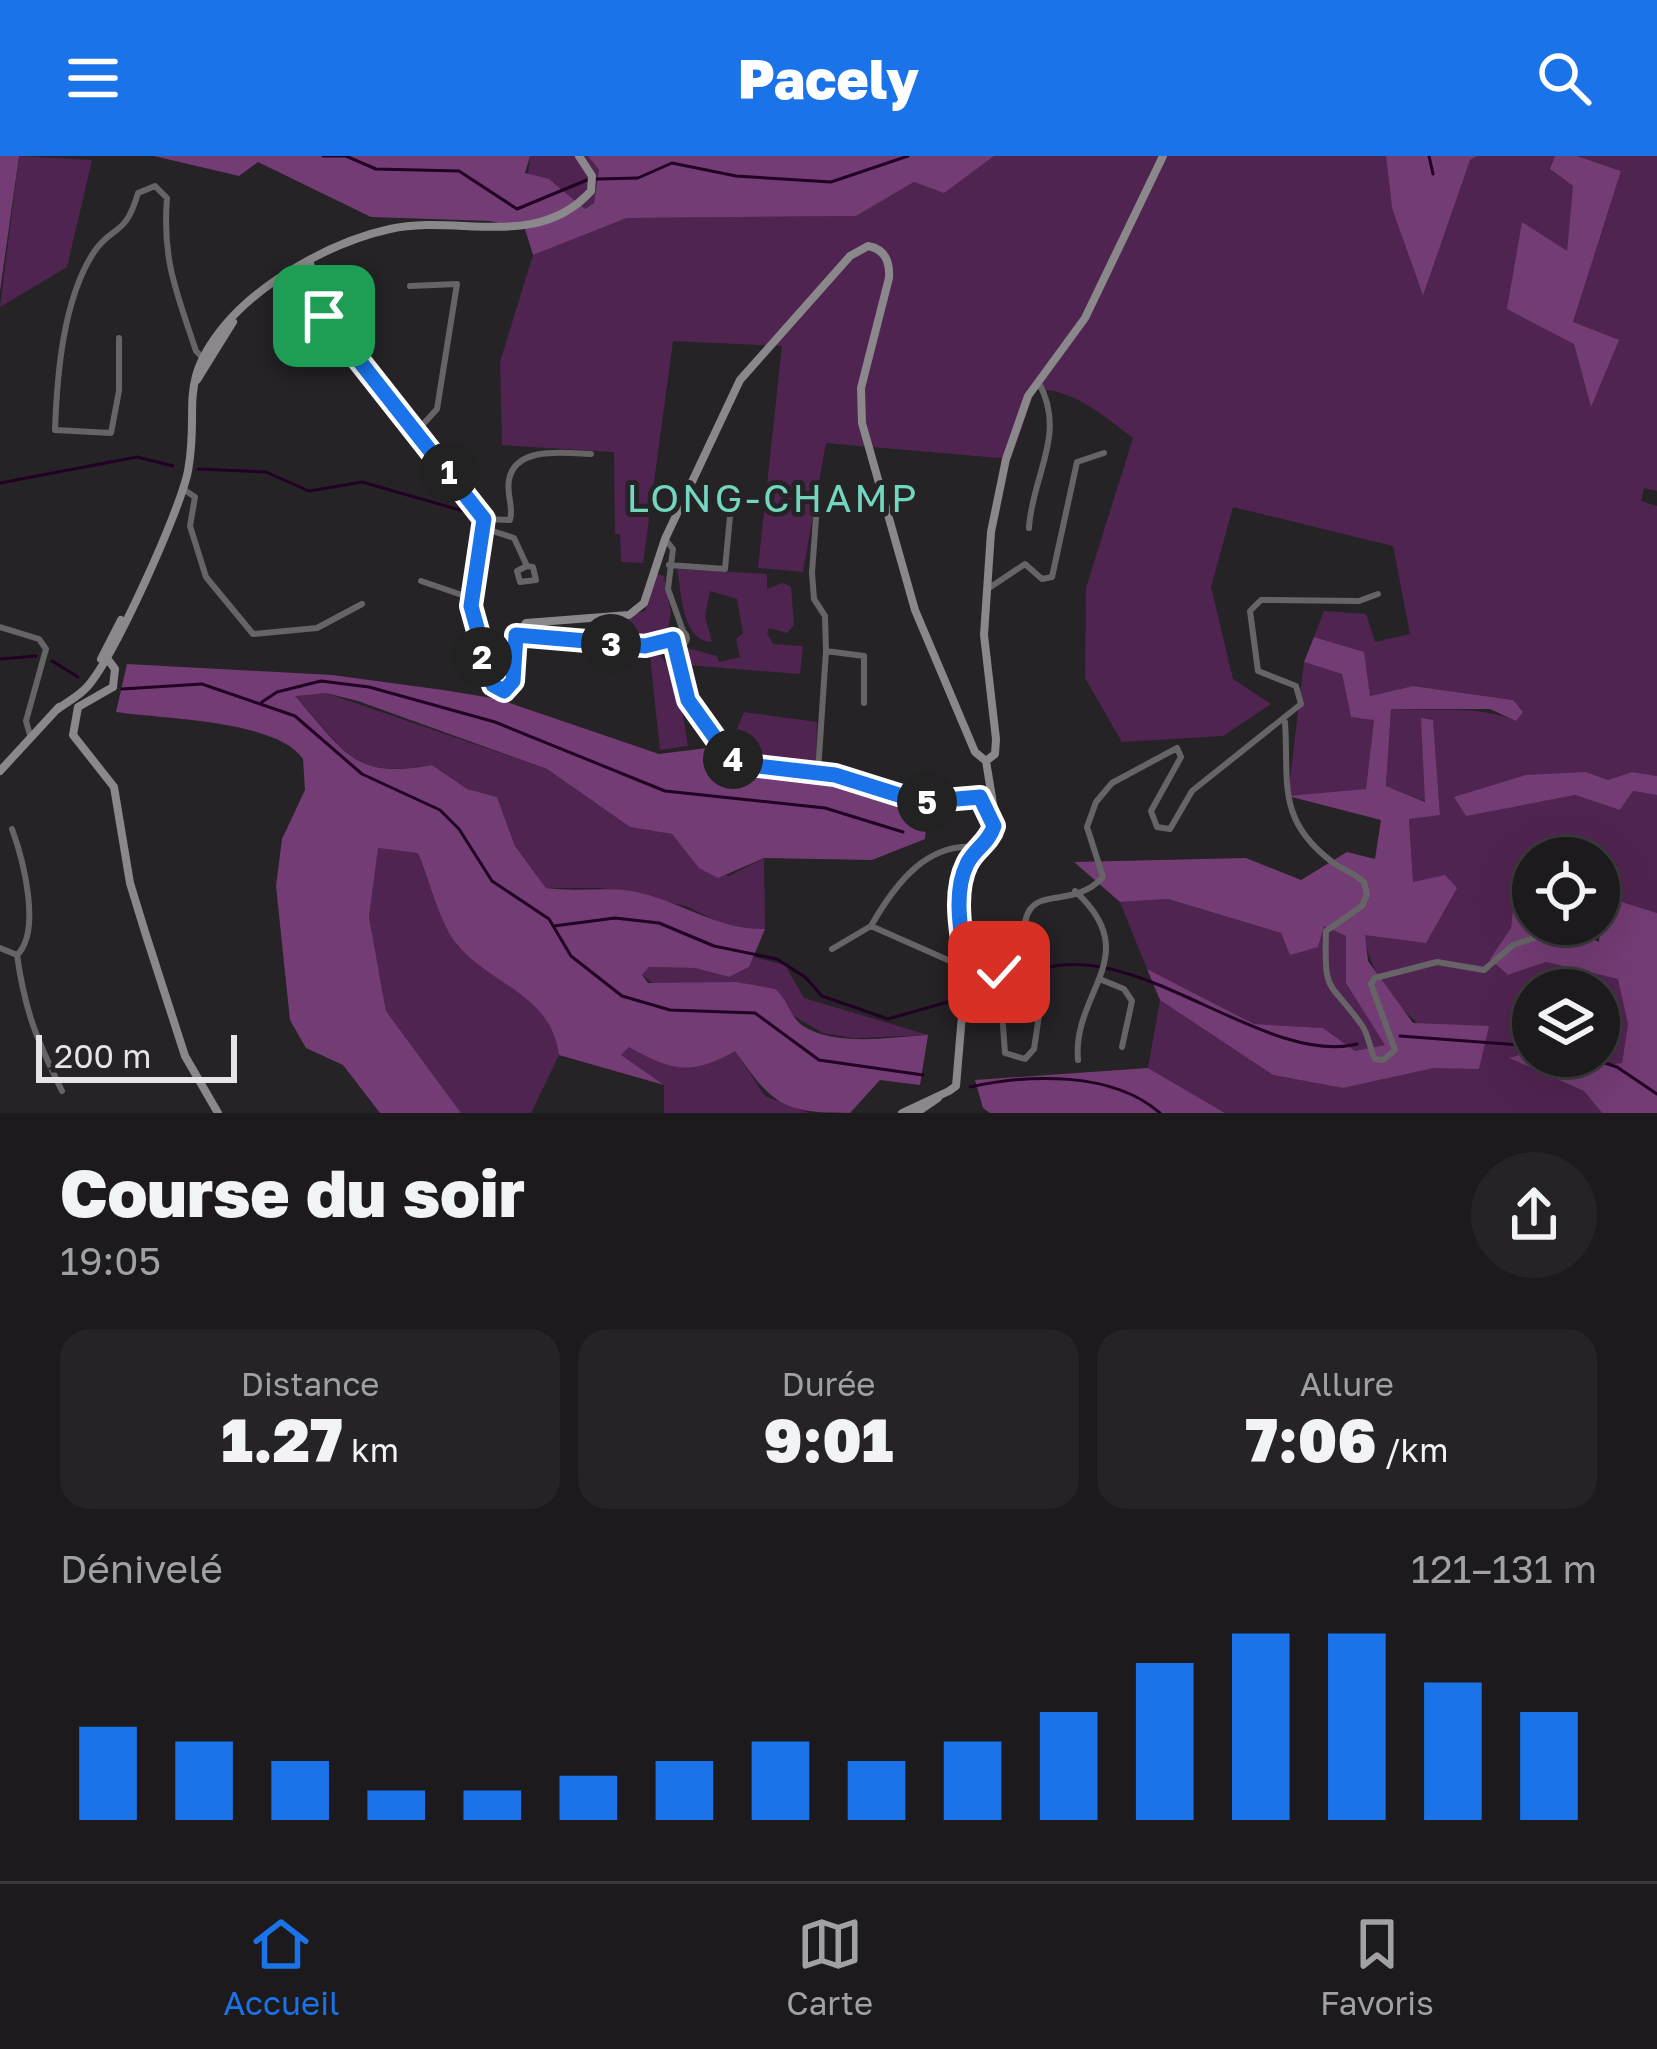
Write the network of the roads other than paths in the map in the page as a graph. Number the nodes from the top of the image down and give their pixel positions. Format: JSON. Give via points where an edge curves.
{"nodes":[{"id":1,"x":579,"y":156,"type":"edge"},
{"id":2,"x":1163,"y":156,"type":"edge"},
{"id":3,"x":310,"y":263,"type":"junction"},
{"id":4,"x":410,"y":286,"type":"dead end"},
{"id":5,"x":118,"y":338,"type":"dead end"},
{"id":6,"x":206,"y":358,"type":"junction"},
{"id":7,"x":1037,"y":380,"type":"junction"},
{"id":8,"x":416,"y":432,"type":"junction"},
{"id":9,"x":1104,"y":453,"type":"dead end"},
{"id":10,"x":591,"y":454,"type":"dead end"},
{"id":11,"x":733,"y":485,"type":"dead end"},
{"id":12,"x":183,"y":489,"type":"junction"},
{"id":13,"x":817,"y":505,"type":"dead end"},
{"id":14,"x":485,"y":524,"type":"junction"},
{"id":15,"x":1029,"y":528,"type":"dead end"},
{"id":16,"x":663,"y":542,"type":"junction"},
{"id":17,"x":670,"y":561,"type":"junction"},
{"id":18,"x":527,"y":566,"type":"dead end"},
{"id":19,"x":421,"y":581,"type":"dead end"},
{"id":20,"x":986,"y":590,"type":"junction"},
{"id":21,"x":1378,"y":594,"type":"dead end"},
{"id":22,"x":471,"y":598,"type":"junction"},
{"id":23,"x":362,"y":604,"type":"dead end"},
{"id":24,"x":0,"y":627,"type":"edge"},
{"id":25,"x":516,"y":635,"type":"junction"},
{"id":26,"x":678,"y":638,"type":"junction"},
{"id":27,"x":826,"y":651,"type":"junction"},
{"id":28,"x":102,"y":662,"type":"junction"},
{"id":29,"x":864,"y":703,"type":"dead end"},
{"id":30,"x":1285,"y":722,"type":"junction"},
{"id":31,"x":33,"y":732,"type":"junction"},
{"id":32,"x":986,"y":761,"type":"junction"},
{"id":33,"x":0,"y":770,"type":"edge"},
{"id":34,"x":818,"y":772,"type":"junction"},
{"id":35,"x":994,"y":826,"type":"junction"},
{"id":36,"x":12,"y":829,"type":"dead end"},
{"id":37,"x":982,"y":848,"type":"junction"},
{"id":38,"x":1075,"y":891,"type":"junction"},
{"id":39,"x":871,"y":926,"type":"junction"},
{"id":40,"x":1513,"y":945,"type":"edge"},
{"id":41,"x":0,"y":948,"type":"edge"},
{"id":42,"x":832,"y":949,"type":"dead end"},
{"id":43,"x":17,"y":955,"type":"junction"},
{"id":44,"x":966,"y":968,"type":"junction"},
{"id":45,"x":999,"y":972,"type":"junction"},
{"id":46,"x":1103,"y":977,"type":"junction"},
{"id":47,"x":1044,"y":982,"type":"dead end"},
{"id":48,"x":1121,"y":1047,"type":"dead end"},
{"id":49,"x":1078,"y":1060,"type":"dead end"},
{"id":50,"x":62,"y":1091,"type":"dead end"},
{"id":51,"x":949,"y":1091,"type":"junction"},
{"id":52,"x":218,"y":1113,"type":"edge"},
{"id":53,"x":902,"y":1113,"type":"edge"},
{"id":54,"x":916,"y":1113,"type":"edge"}],
"edges":[{"from":1,"to":3,"type":"street","via":[[592,189],[529,227],[392,228]]},
{"from":2,"to":7,"type":"street","via":[[1084,317]]},
{"from":3,"to":6,"type":"street","via":[[244,305]]},
{"from":3,"to":8,"type":"street","via":[[335,336]]},
{"from":4,"to":8,"type":"street","via":[[457,284],[437,409]]},
{"from":5,"to":6,"type":"street","via":[[111,433],[55,430],[67,332],[85,270],[97,247],[124,229],[138,193],[155,186],[167,198],[164,256],[193,343]]},
{"from":6,"to":12,"type":"street","via":[[189,408]]},
{"from":7,"to":15,"type":"street","via":[[1053,433]]},
{"from":7,"to":20,"type":"street","via":[[1006,460]]},
{"from":8,"to":14,"type":"street"},
{"from":9,"to":20,"type":"street","via":[[1077,462],[1052,577],[1042,579],[1024,564]]},
{"from":10,"to":14,"type":"street","via":[[523,461],[508,481],[509,520]]},
{"from":11,"to":17,"type":"street","via":[[725,569]]},
{"from":12,"to":23,"type":"street","via":[[196,502],[190,526],[206,577],[253,634],[317,628]]},
{"from":12,"to":28,"type":"street"},
{"from":13,"to":27,"type":"street","via":[[812,573]]},
{"from":14,"to":18,"type":"street","via":[[514,538]]},
{"from":14,"to":22,"type":"street"},
{"from":16,"to":17,"type":"street","via":[[674,549]]},
{"from":16,"to":25,"type":"street","via":[[635,612],[532,622]]},
{"from":16,"to":32,"type":"street","via":[[740,380],[850,256],[878,249],[890,278],[861,388],[862,423],[915,610],[975,752]]},
{"from":17,"to":26,"type":"street"},
{"from":19,"to":22,"type":"street"},
{"from":20,"to":32,"type":"street","via":[[996,739]]},
{"from":21,"to":30,"type":"street","via":[[1359,601],[1261,600],[1250,611],[1258,671],[1293,683],[1303,696]]},
{"from":22,"to":25,"type":"street","via":[[473,629],[499,690],[513,681]]},
{"from":24,"to":31,"type":"street","via":[[39,639],[46,649],[28,715]]},
{"from":25,"to":26,"type":"street","via":[[645,646]]},
{"from":26,"to":34,"type":"street","via":[[688,700],[731,758]]},
{"from":27,"to":29,"type":"street","via":[[864,656]]},
{"from":27,"to":34,"type":"street"},
{"from":28,"to":31,"type":"street"},
{"from":28,"to":52,"type":"street","via":[[115,669],[113,687],[78,707],[74,735],[114,787],[145,932],[185,1056]]},
{"from":30,"to":38,"type":"street","via":[[1192,791],[1170,829],[1157,826],[1151,811],[1180,750],[1112,783],[1087,827],[1102,877]]},
{"from":30,"to":40,"type":"street","via":[[1291,815],[1331,861],[1364,882],[1362,906],[1326,932],[1325,976],[1365,1029],[1376,1059],[1395,1050],[1375,978],[1437,962],[1484,970]]},
{"from":31,"to":33,"type":"street"},
{"from":32,"to":35,"type":"street"},
{"from":34,"to":35,"type":"street","via":[[921,802],[976,796]]},
{"from":35,"to":37,"type":"street"},
{"from":36,"to":43,"type":"street","via":[[28,918],[28,941]]},
{"from":37,"to":39,"type":"street","via":[[940,850],[917,862]]},
{"from":37,"to":44,"type":"street","via":[[969,860],[959,916]]},
{"from":38,"to":45,"type":"street","via":[[1030,908],[1021,928],[1024,966]]},
{"from":38,"to":46,"type":"street","via":[[1092,905],[1105,941]]},
{"from":39,"to":42,"type":"street"},
{"from":39,"to":44,"type":"street"},
{"from":41,"to":43,"type":"street"},
{"from":43,"to":50,"type":"street","via":[[26,1016]]},
{"from":44,"to":45,"type":"street"},
{"from":44,"to":51,"type":"street","via":[[956,1086]]},
{"from":45,"to":47,"type":"street","via":[[1000,1040],[1015,1059],[1034,1049]]},
{"from":46,"to":48,"type":"street","via":[[1132,1001]]},
{"from":46,"to":49,"type":"street","via":[[1077,1027]]},
{"from":51,"to":53,"type":"street"},
{"from":51,"to":54,"type":"street"}]}
